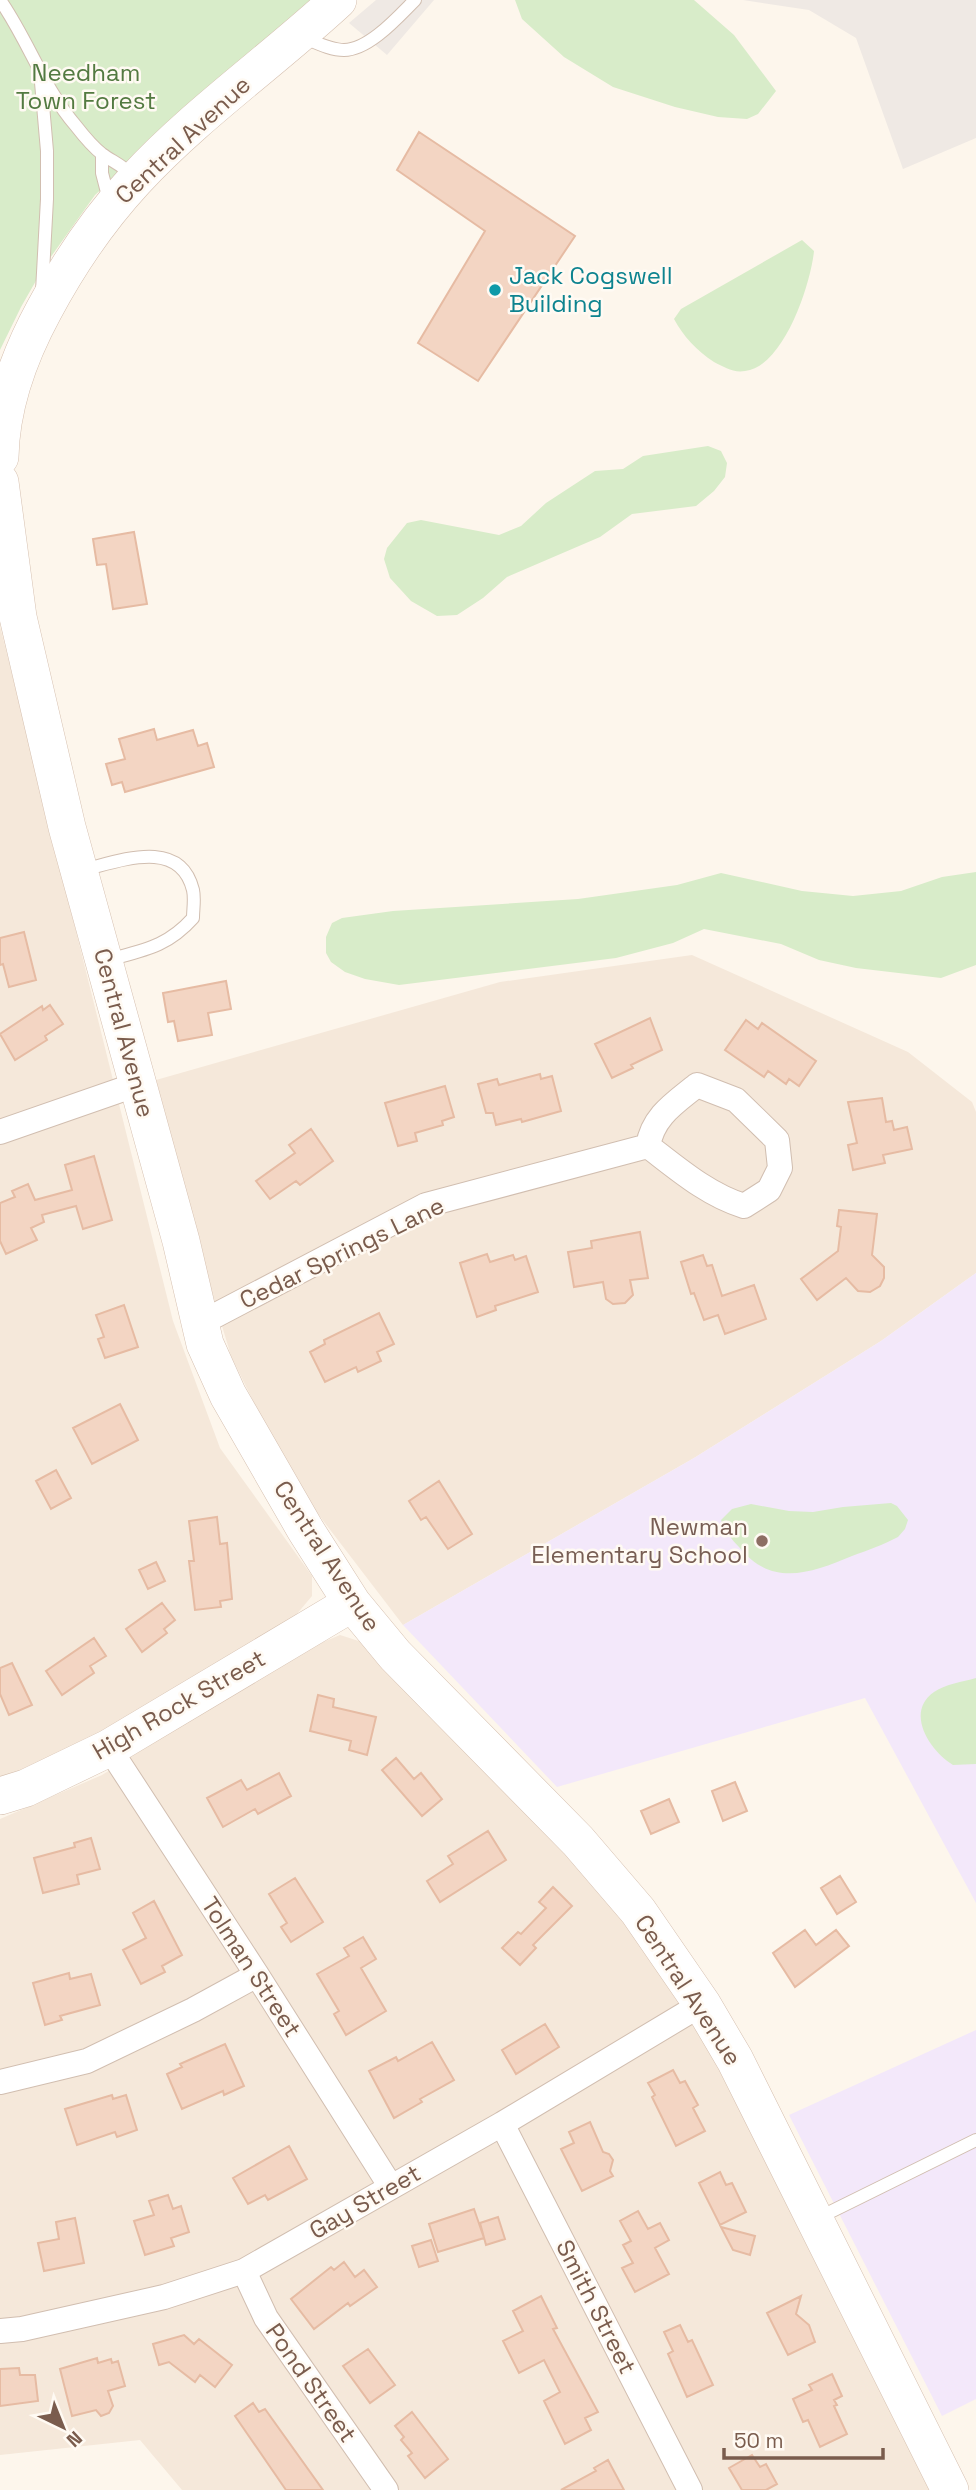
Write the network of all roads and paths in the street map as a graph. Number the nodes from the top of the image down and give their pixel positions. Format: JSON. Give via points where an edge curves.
{"nodes":[{"id":1,"x":0,"y":0,"type":"edge"},
{"id":2,"x":338,"y":0,"type":"edge"},
{"id":3,"x":415,"y":0,"type":"edge"},
{"id":4,"x":298,"y":36,"type":"junction"},
{"id":5,"x":40,"y":71,"type":"junction"},
{"id":6,"x":102,"y":154,"type":"junction"},
{"id":7,"x":135,"y":180,"type":"junction"},
{"id":8,"x":111,"y":207,"type":"junction"},
{"id":9,"x":40,"y":317,"type":"junction"},
{"id":10,"x":0,"y":457,"type":"edge"},
{"id":11,"x":0,"y":482,"type":"edge"},
{"id":12,"x":79,"y":871,"type":"junction"},
{"id":13,"x":104,"y":961,"type":"junction"},
{"id":14,"x":138,"y":1084,"type":"junction"},
{"id":15,"x":0,"y":1132,"type":"edge"},
{"id":16,"x":648,"y":1146,"type":"junction"},
{"id":17,"x":201,"y":1323,"type":"junction"},
{"id":18,"x":352,"y":1603,"type":"junction"},
{"id":19,"x":109,"y":1748,"type":"junction"},
{"id":20,"x":0,"y":1796,"type":"edge"},
{"id":21,"x":257,"y":1975,"type":"junction"},
{"id":22,"x":702,"y":2004,"type":"junction"},
{"id":23,"x":0,"y":2082,"type":"edge"},
{"id":24,"x":502,"y":2124,"type":"junction"},
{"id":25,"x":976,"y":2140,"type":"edge"},
{"id":26,"x":391,"y":2187,"type":"junction"},
{"id":27,"x":815,"y":2220,"type":"junction"},
{"id":28,"x":244,"y":2271,"type":"junction"},
{"id":29,"x":0,"y":2331,"type":"edge"},
{"id":30,"x":386,"y":2490,"type":"edge"},
{"id":31,"x":690,"y":2490,"type":"edge"},
{"id":32,"x":950,"y":2490,"type":"edge"}],
"edges":[{"from":1,"to":5,"type":"lane"},
{"from":2,"to":4,"type":"main road","name":"Central Avenue"},
{"from":3,"to":4,"type":"lane","via":[[392,24],[354,48],[331,48]]},
{"from":4,"to":7,"type":"main road","name":"Central Avenue"},
{"from":5,"to":6,"type":"lane","via":[[74,124]]},
{"from":5,"to":9,"type":"lane","via":[[47,151]]},
{"from":6,"to":7,"type":"lane","via":[[118,162]]},
{"from":6,"to":8,"type":"lane"},
{"from":7,"to":8,"type":"main road","name":"Central Avenue"},
{"from":8,"to":9,"type":"main road","name":"Central Avenue"},
{"from":9,"to":10,"type":"main road","name":"Central Avenue","via":[[11,384]]},
{"from":11,"to":12,"type":"main road","name":"Central Avenue","via":[[18,617]]},
{"from":12,"to":13,"type":"main road","name":"Central Avenue"},
{"from":12,"to":13,"type":"lane","via":[[144,855],[167,858],[186,873],[193,892],[193,918],[179,934],[153,948]]},
{"from":13,"to":14,"type":"main road","name":"Central Avenue"},
{"from":14,"to":15,"type":"street"},
{"from":14,"to":17,"type":"main road","name":"Central Avenue"},
{"from":16,"to":16,"type":"street","via":[[725,1200],[744,1206],[769,1190],[780,1168],[777,1139],[736,1100],[697,1085],[665,1110],[651,1131]]},
{"from":16,"to":17,"type":"street","name":"Cedar Springs Lane","via":[[426,1206]]},
{"from":17,"to":18,"type":"main road","name":"Central Avenue","via":[[205,1344],[228,1395]]},
{"from":18,"to":19,"type":"main road","name":"High Rock Street"},
{"from":18,"to":22,"type":"main road","name":"Central Avenue","via":[[395,1655],[578,1841],[638,1911]]},
{"from":19,"to":20,"type":"main road","name":"High Rock Street"},
{"from":19,"to":21,"type":"street","name":"Tolman Street"},
{"from":21,"to":23,"type":"street","via":[[87,2061]]},
{"from":21,"to":26,"type":"street","name":"Tolman Street"},
{"from":22,"to":24,"type":"street","name":"Gay Street"},
{"from":22,"to":27,"type":"main road","name":"Central Avenue"},
{"from":24,"to":26,"type":"street","name":"Gay Street"},
{"from":24,"to":31,"type":"street","name":"Smith Street"},
{"from":25,"to":27,"type":"lane"},
{"from":26,"to":28,"type":"street","name":"Gay Street"},
{"from":27,"to":32,"type":"main road","name":"Central Avenue"},
{"from":28,"to":29,"type":"street","name":"Gay Street","via":[[164,2297]]},
{"from":28,"to":30,"type":"street","name":"Pond Street","via":[[266,2318]]}]}
